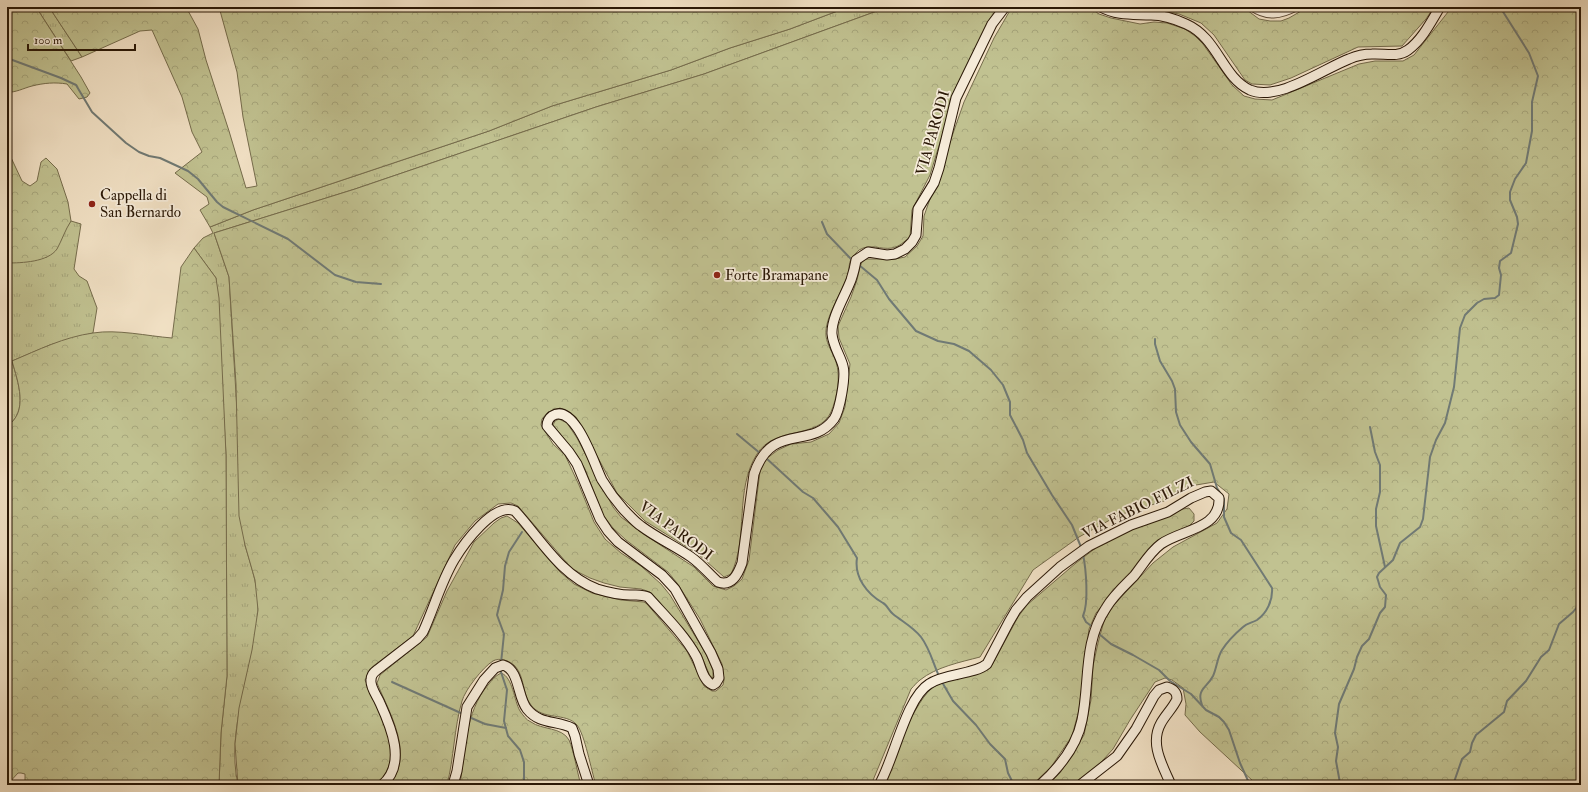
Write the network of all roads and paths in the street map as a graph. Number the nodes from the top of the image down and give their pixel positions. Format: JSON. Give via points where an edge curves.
{"nodes":[{"id":1,"x":1005,"y":7,"type":"edge"},
{"id":2,"x":1101,"y":7,"type":"edge"},
{"id":3,"x":1251,"y":7,"type":"edge"},
{"id":4,"x":1297,"y":7,"type":"edge"},
{"id":5,"x":1440,"y":7,"type":"edge"},
{"id":6,"x":382,"y":785,"type":"edge"},
{"id":7,"x":453,"y":785,"type":"edge"},
{"id":8,"x":589,"y":785,"type":"edge"},
{"id":9,"x":879,"y":785,"type":"edge"},
{"id":10,"x":1040,"y":785,"type":"edge"},
{"id":11,"x":1080,"y":785,"type":"edge"},
{"id":12,"x":1172,"y":785,"type":"edge"}],
"edges":[{"from":1,"to":6,"type":"street","name":"VIA PARODI","via":[[992,24],[956,98],[939,168],[934,183],[918,209],[916,235],[912,242],[895,254],[868,252],[856,260],[852,279],[833,325],[834,344],[844,368],[835,418],[811,435],[778,442],[765,452],[757,465],[742,563],[737,576],[726,583],[718,582],[690,556],[641,526],[622,508],[602,480],[574,422],[560,414],[548,421],[547,426],[577,464],[600,519],[608,531],[618,542],[662,575],[675,589],[711,653],[719,673],[716,683],[713,685],[708,682],[690,646],[648,597],[610,592],[580,580],[556,560],[515,511],[508,508],[501,510],[489,518],[469,539],[454,561],[423,632],[372,676],[371,685],[393,736],[395,753],[391,774]]},
{"from":2,"to":5,"type":"street","via":[[1114,13],[1163,17],[1195,28],[1206,37],[1237,81],[1253,91],[1266,92],[1296,85],[1349,59],[1372,54],[1402,53],[1421,37]]},
{"from":3,"to":4,"type":"street","via":[[1260,13],[1274,16]]},
{"from":7,"to":8,"type":"street","via":[[467,706],[484,680],[495,668],[503,665],[513,673],[522,702],[532,714],[543,721],[572,728]]},
{"from":9,"to":10,"type":"street","name":"VIA FABIO FILZI","via":[[908,713],[922,690],[939,679],[987,664],[1016,610],[1048,577],[1089,546],[1109,535],[1168,512],[1205,492],[1214,492],[1219,498],[1219,504],[1214,516],[1159,546],[1106,607],[1098,620],[1090,645],[1078,734],[1062,763]]},
{"from":11,"to":12,"type":"street","via":[[1117,756],[1136,730],[1154,696],[1167,686],[1173,688],[1177,699],[1161,723],[1156,749]]}]}
